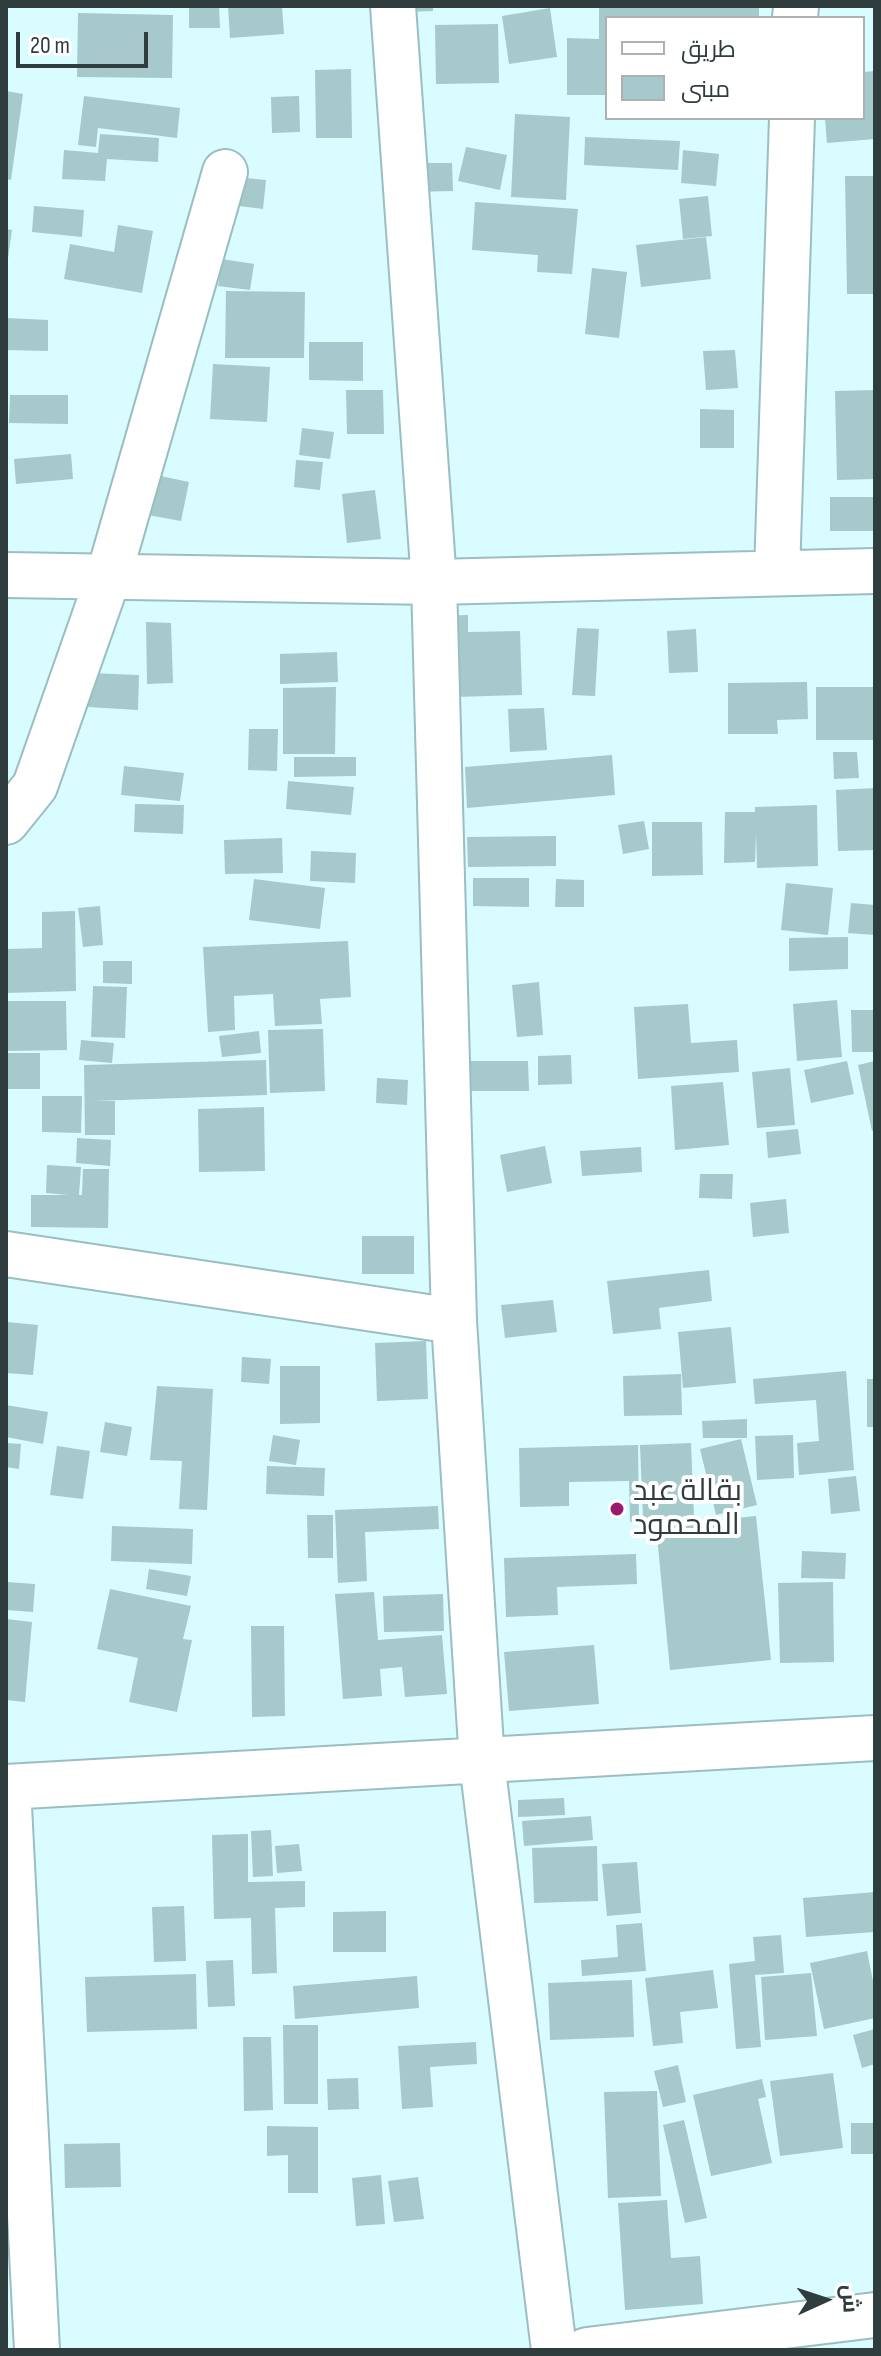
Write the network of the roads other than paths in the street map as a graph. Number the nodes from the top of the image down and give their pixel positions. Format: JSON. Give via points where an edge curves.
{"nodes":[{"id":1,"x":393,"y":6,"type":"edge"},
{"id":2,"x":792,"y":120,"type":"edge"},
{"id":3,"x":225,"y":172,"type":"dead end"},
{"id":4,"x":875,"y":571,"type":"edge"},
{"id":5,"x":777,"y":572,"type":"junction"},
{"id":6,"x":6,"y":575,"type":"edge"},
{"id":7,"x":108,"y":578,"type":"junction"},
{"id":8,"x":434,"y":582,"type":"junction"},
{"id":9,"x":6,"y":822,"type":"edge"},
{"id":10,"x":6,"y":1254,"type":"edge"},
{"id":11,"x":454,"y":1321,"type":"junction"},
{"id":12,"x":875,"y":1738,"type":"edge"},
{"id":13,"x":482,"y":1762,"type":"junction"},
{"id":14,"x":7,"y":1787,"type":"edge"},
{"id":15,"x":875,"y":2315,"type":"edge"},
{"id":16,"x":37,"y":2350,"type":"edge"},
{"id":17,"x":554,"y":2350,"type":"edge"},
{"id":18,"x":587,"y":2350,"type":"edge"}],
"edges":[{"from":1,"to":8,"type":"street"},
{"from":2,"to":5,"type":"street"},
{"from":3,"to":7,"type":"street"},
{"from":4,"to":5,"type":"street"},
{"from":5,"to":8,"type":"street"},
{"from":6,"to":7,"type":"street"},
{"from":7,"to":8,"type":"street"},
{"from":7,"to":9,"type":"street","via":[[35,786]]},
{"from":8,"to":11,"type":"street"},
{"from":10,"to":11,"type":"street"},
{"from":11,"to":13,"type":"street"},
{"from":12,"to":13,"type":"street"},
{"from":13,"to":14,"type":"street"},
{"from":13,"to":17,"type":"street"},
{"from":14,"to":16,"type":"street"},
{"from":15,"to":18,"type":"street"}]}
